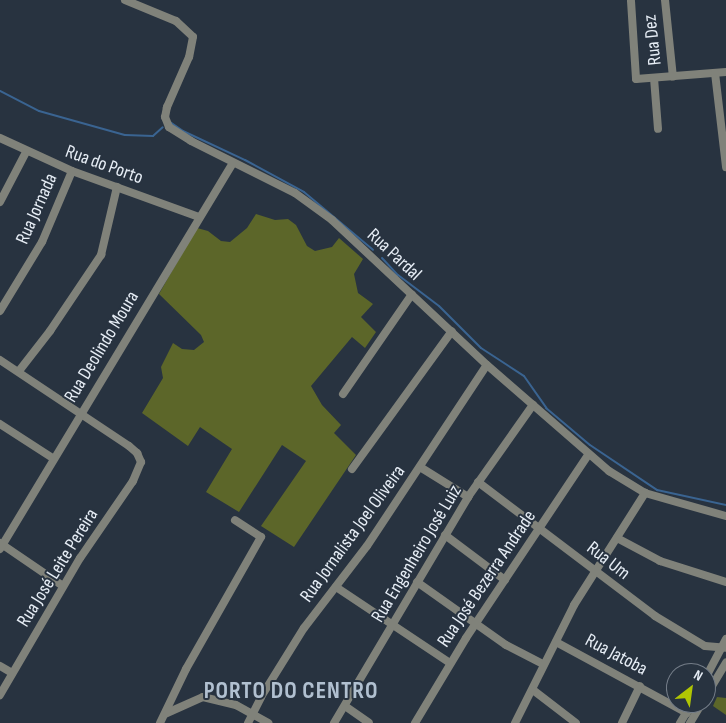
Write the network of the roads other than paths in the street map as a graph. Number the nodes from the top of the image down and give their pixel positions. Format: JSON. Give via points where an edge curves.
{"nodes":[{"id":1,"x":125,"y":0,"type":"edge"},
{"id":2,"x":665,"y":0,"type":"edge"},
{"id":3,"x":631,"y":1,"type":"edge"},
{"id":4,"x":726,"y":72,"type":"edge"},
{"id":5,"x":715,"y":73,"type":"junction"},
{"id":6,"x":673,"y":77,"type":"junction"},
{"id":7,"x":654,"y":78,"type":"junction"},
{"id":8,"x":658,"y":129,"type":"dead end"},
{"id":9,"x":0,"y":138,"type":"edge"},
{"id":10,"x":26,"y":152,"type":"junction"},
{"id":11,"x":233,"y":163,"type":"junction"},
{"id":12,"x":726,"y":167,"type":"edge"},
{"id":13,"x":72,"y":171,"type":"junction"},
{"id":14,"x":117,"y":187,"type":"junction"},
{"id":15,"x":0,"y":202,"type":"edge"},
{"id":16,"x":199,"y":217,"type":"junction"},
{"id":17,"x":412,"y":294,"type":"junction"},
{"id":18,"x":0,"y":311,"type":"edge"},
{"id":19,"x":452,"y":331,"type":"junction"},
{"id":20,"x":0,"y":362,"type":"edge"},
{"id":21,"x":487,"y":365,"type":"junction"},
{"id":22,"x":19,"y":371,"type":"junction"},
{"id":23,"x":342,"y":394,"type":"dead end"},
{"id":24,"x":532,"y":405,"type":"junction"},
{"id":25,"x":81,"y":414,"type":"junction"},
{"id":26,"x":0,"y":424,"type":"edge"},
{"id":27,"x":588,"y":456,"type":"junction"},
{"id":28,"x":54,"y":459,"type":"junction"},
{"id":29,"x":420,"y":467,"type":"junction"},
{"id":30,"x":352,"y":469,"type":"dead end"},
{"id":31,"x":478,"y":482,"type":"junction"},
{"id":32,"x":645,"y":493,"type":"junction"},
{"id":33,"x":468,"y":497,"type":"junction"},
{"id":34,"x":726,"y":516,"type":"edge"},
{"id":35,"x":235,"y":520,"type":"dead end"},
{"id":36,"x":540,"y":529,"type":"junction"},
{"id":37,"x":445,"y":535,"type":"junction"},
{"id":38,"x":617,"y":538,"type":"junction"},
{"id":39,"x":1,"y":546,"type":"edge"},
{"id":40,"x":594,"y":570,"type":"junction"},
{"id":41,"x":505,"y":580,"type":"junction"},
{"id":42,"x":417,"y":582,"type":"junction"},
{"id":43,"x":726,"y":582,"type":"edge"},
{"id":44,"x":63,"y":586,"type":"junction"},
{"id":45,"x":336,"y":587,"type":"junction"},
{"id":46,"x":476,"y":623,"type":"junction"},
{"id":47,"x":393,"y":626,"type":"junction"},
{"id":48,"x":726,"y":639,"type":"edge"},
{"id":49,"x":556,"y":642,"type":"junction"},
{"id":50,"x":724,"y":647,"type":"edge"},
{"id":51,"x":714,"y":663,"type":"edge"},
{"id":52,"x":726,"y":663,"type":"edge"},
{"id":53,"x":450,"y":664,"type":"junction"},
{"id":54,"x":543,"y":664,"type":"junction"},
{"id":55,"x":0,"y":666,"type":"edge"},
{"id":56,"x":12,"y":673,"type":"junction"},
{"id":57,"x":716,"y":680,"type":"edge"},
{"id":58,"x":640,"y":686,"type":"junction"},
{"id":59,"x":533,"y":690,"type":"junction"},
{"id":60,"x":0,"y":695,"type":"edge"},
{"id":61,"x":666,"y":700,"type":"edge"},
{"id":62,"x":345,"y":706,"type":"junction"},
{"id":63,"x":167,"y":713,"type":"junction"},
{"id":64,"x":253,"y":714,"type":"junction"},
{"id":65,"x":160,"y":723,"type":"edge"},
{"id":66,"x":248,"y":723,"type":"edge"},
{"id":67,"x":268,"y":723,"type":"edge"},
{"id":68,"x":334,"y":723,"type":"edge"},
{"id":69,"x":369,"y":723,"type":"edge"},
{"id":70,"x":416,"y":723,"type":"edge"},
{"id":71,"x":515,"y":723,"type":"edge"},
{"id":72,"x":576,"y":723,"type":"edge"},
{"id":73,"x":622,"y":723,"type":"edge"}],
"edges":[{"from":1,"to":11,"type":"street","name":"Rua Pardal","via":[[176,21],[189,30],[193,37],[189,57],[165,117],[177,134]]},
{"from":2,"to":6,"type":"street","name":"Rua Dez"},
{"from":3,"to":7,"type":"street","via":[[636,79]]},
{"from":4,"to":5,"type":"street"},
{"from":5,"to":6,"type":"street"},
{"from":5,"to":12,"type":"street"},
{"from":6,"to":7,"type":"street"},
{"from":7,"to":8,"type":"street"},
{"from":9,"to":10,"type":"street","name":"Rua do Porto"},
{"from":10,"to":13,"type":"street","name":"Rua do Porto"},
{"from":10,"to":15,"type":"street"},
{"from":11,"to":16,"type":"street","name":"Rua Deolindo Moura"},
{"from":11,"to":17,"type":"street","name":"Rua Pardal","via":[[312,204]]},
{"from":13,"to":14,"type":"street","name":"Rua do Porto"},
{"from":13,"to":18,"type":"street","name":"Rua Jornada","via":[[42,242]]},
{"from":14,"to":16,"type":"street","name":"Rua do Porto","via":[[188,216]]},
{"from":14,"to":22,"type":"street","via":[[101,255]]},
{"from":16,"to":25,"type":"street","name":"Rua Deolindo Moura"},
{"from":17,"to":19,"type":"street","name":"Rua Pardal"},
{"from":17,"to":23,"type":"street"},
{"from":19,"to":21,"type":"street","name":"Rua Pardal"},
{"from":19,"to":30,"type":"street"},
{"from":20,"to":22,"type":"street"},
{"from":21,"to":24,"type":"street","name":"Rua Pardal"},
{"from":21,"to":29,"type":"street","name":"Rua Jornalista Joel Oliveira"},
{"from":22,"to":25,"type":"street"},
{"from":24,"to":27,"type":"street","name":"Rua Pardal"},
{"from":24,"to":31,"type":"street","name":"Rua Engenheiro José Luiz"},
{"from":25,"to":28,"type":"street","name":"Rua Deolindo Moura"},
{"from":25,"to":44,"type":"street","name":"Rua José Leite Pereira","via":[[129,446],[140,459],[134,481],[98,528]]},
{"from":26,"to":28,"type":"street"},
{"from":27,"to":32,"type":"street","name":"Rua Pardal"},
{"from":27,"to":36,"type":"street","name":"Rua José Bezerra Andrade"},
{"from":28,"to":39,"type":"street","name":"Rua Deolindo Moura"},
{"from":29,"to":33,"type":"street"},
{"from":29,"to":45,"type":"street","name":"Rua Jornalista Joel Oliveira"},
{"from":31,"to":33,"type":"street","name":"Rua Engenheiro José Luiz"},
{"from":31,"to":36,"type":"street","name":"Rua Um"},
{"from":32,"to":34,"type":"street","name":"Rua Pardal"},
{"from":32,"to":38,"type":"street"},
{"from":33,"to":37,"type":"street","name":"Rua Engenheiro José Luiz"},
{"from":35,"to":63,"type":"street","via":[[262,536],[186,670]]},
{"from":36,"to":40,"type":"street","name":"Rua Um"},
{"from":36,"to":41,"type":"street","name":"Rua José Bezerra Andrade"},
{"from":37,"to":41,"type":"street"},
{"from":37,"to":42,"type":"street","name":"Rua Engenheiro José Luiz"},
{"from":38,"to":40,"type":"street"},
{"from":38,"to":43,"type":"street","via":[[660,561]]},
{"from":39,"to":44,"type":"street"},
{"from":40,"to":49,"type":"street"},
{"from":40,"to":50,"type":"street","name":"Rua Um","via":[[663,621],[706,646]]},
{"from":41,"to":46,"type":"street","name":"Rua José Bezerra Andrade"},
{"from":42,"to":46,"type":"street"},
{"from":42,"to":47,"type":"street","name":"Rua Engenheiro José Luiz"},
{"from":44,"to":56,"type":"street","name":"Rua José Leite Pereira"},
{"from":45,"to":47,"type":"street"},
{"from":45,"to":64,"type":"street","name":"Rua Jornalista Joel Oliveira","via":[[304,628]]},
{"from":46,"to":53,"type":"street","name":"Rua José Bezerra Andrade"},
{"from":46,"to":54,"type":"street","via":[[506,645]]},
{"from":47,"to":53,"type":"street"},
{"from":47,"to":62,"type":"street","name":"Rua Engenheiro José Luiz"},
{"from":48,"to":50,"type":"street"},
{"from":49,"to":54,"type":"street"},
{"from":49,"to":58,"type":"street","name":"Rua Jatoba"},
{"from":50,"to":51,"type":"street"},
{"from":52,"to":57,"type":"street"},
{"from":53,"to":70,"type":"street","name":"Rua José Bezerra Andrade"},
{"from":54,"to":59,"type":"street"},
{"from":55,"to":56,"type":"street"},
{"from":56,"to":60,"type":"street","name":"Rua José Leite Pereira"},
{"from":58,"to":61,"type":"street","name":"Rua Jatoba"},
{"from":58,"to":73,"type":"street"},
{"from":59,"to":71,"type":"street"},
{"from":59,"to":72,"type":"street"},
{"from":62,"to":68,"type":"street","name":"Rua Engenheiro José Luiz"},
{"from":62,"to":69,"type":"street"},
{"from":63,"to":64,"type":"street","via":[[203,698],[219,699]]},
{"from":63,"to":65,"type":"street"},
{"from":64,"to":66,"type":"street","name":"Rua Jornalista Joel Oliveira"},
{"from":64,"to":67,"type":"street"}]}
